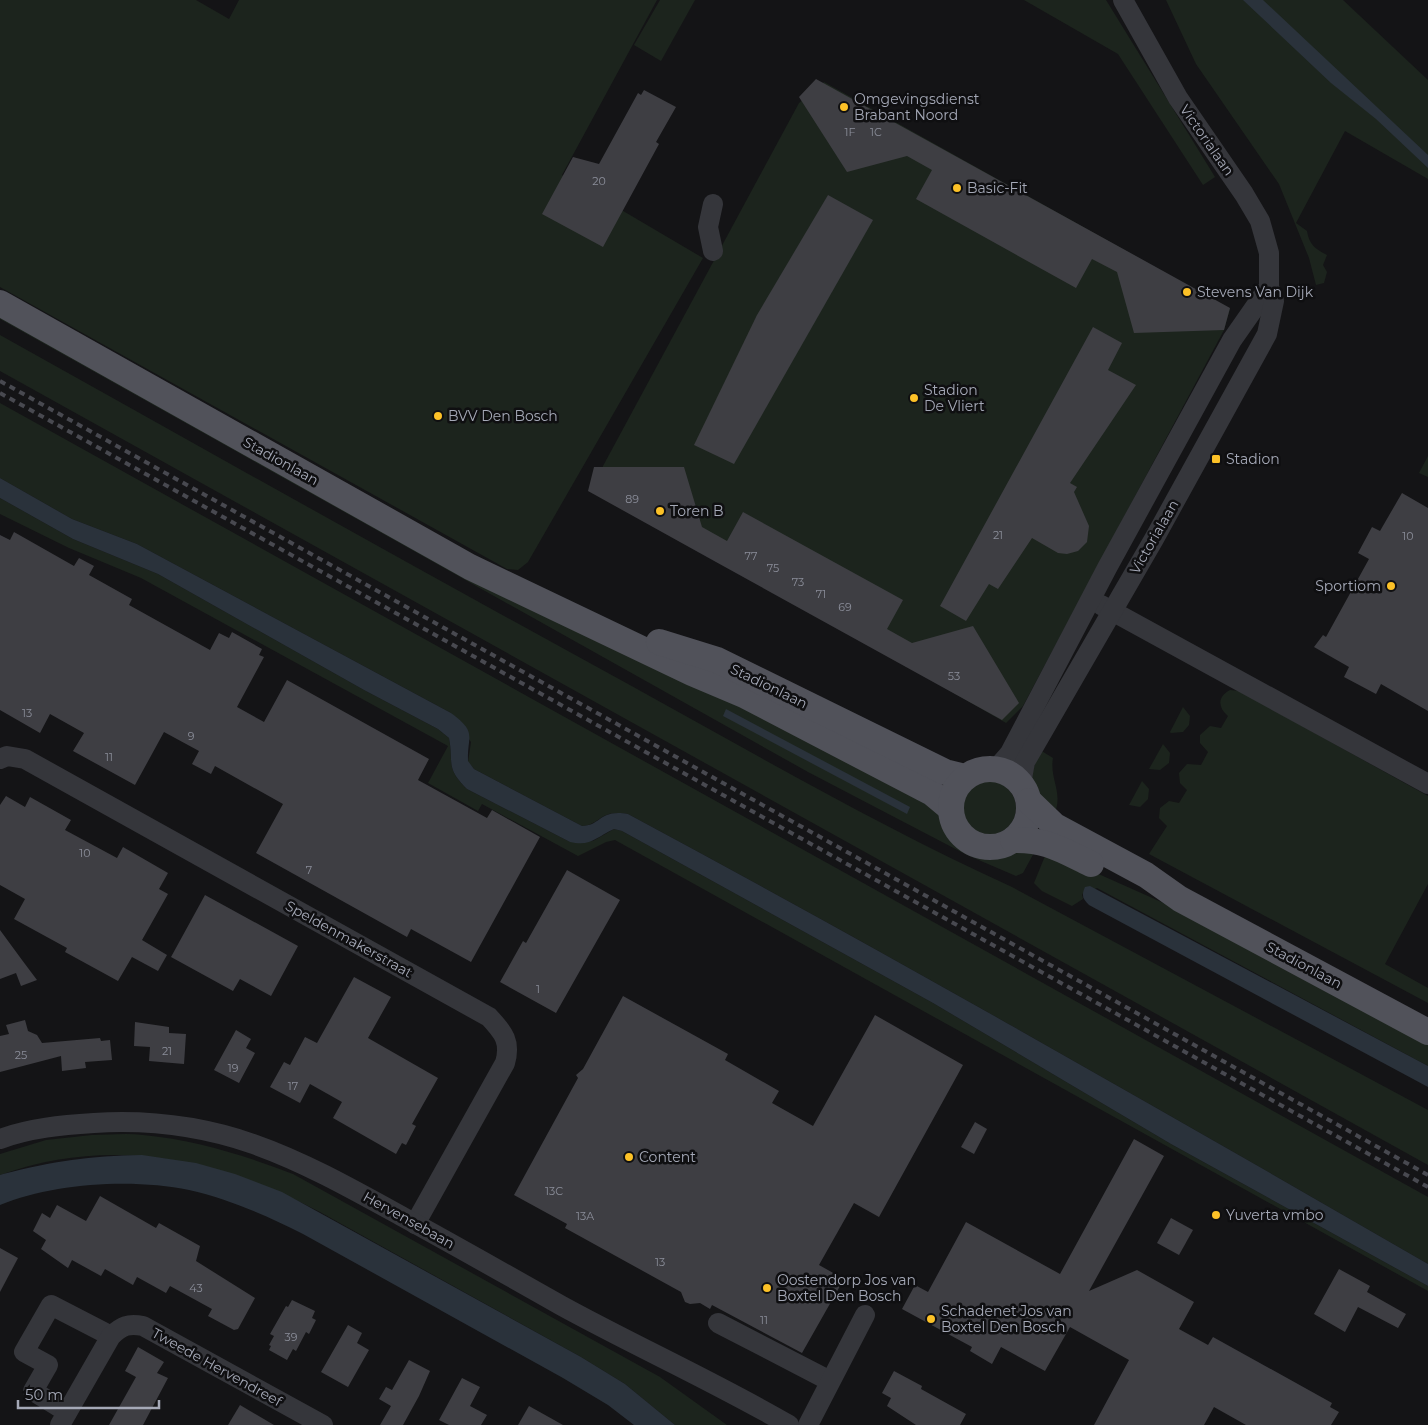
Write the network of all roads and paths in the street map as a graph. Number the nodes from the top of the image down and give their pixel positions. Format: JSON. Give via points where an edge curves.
{"nodes":[{"id":1,"x":1122,"y":0,"type":"edge"},
{"id":2,"x":713,"y":204,"type":"dead end"},
{"id":3,"x":713,"y":250,"type":"dead end"},
{"id":4,"x":1270,"y":287,"type":"junction"},
{"id":5,"x":0,"y":303,"type":"edge"},
{"id":6,"x":1090,"y":600,"type":"junction"},
{"id":7,"x":566,"y":611,"type":"junction"},
{"id":8,"x":1111,"y":611,"type":"junction"},
{"id":9,"x":0,"y":759,"type":"edge"},
{"id":10,"x":996,"y":769,"type":"junction"},
{"id":11,"x":965,"y":777,"type":"junction"},
{"id":12,"x":1428,"y":784,"type":"edge"},
{"id":13,"x":1025,"y":792,"type":"junction"},
{"id":14,"x":950,"y":808,"type":"junction"},
{"id":15,"x":1013,"y":840,"type":"junction"},
{"id":16,"x":1180,"y":899,"type":"junction"},
{"id":17,"x":1426,"y":1027,"type":"edge"},
{"id":18,"x":0,"y":1139,"type":"edge"},
{"id":19,"x":415,"y":1224,"type":"junction"},
{"id":20,"x":865,"y":1315,"type":"dead end"},
{"id":21,"x":718,"y":1323,"type":"dead end"},
{"id":22,"x":111,"y":1336,"type":"junction"},
{"id":23,"x":830,"y":1381,"type":"junction"},
{"id":24,"x":294,"y":1418,"type":"edge"},
{"id":25,"x":63,"y":1419,"type":"edge"},
{"id":26,"x":323,"y":1425,"type":"edge"},
{"id":27,"x":789,"y":1425,"type":"edge"},
{"id":28,"x":808,"y":1425,"type":"edge"}],
"edges":[{"from":1,"to":4,"type":"street","name":"Victorialaan","via":[[1178,98],[1260,221],[1269,253]]},
{"from":2,"to":3,"type":"street","via":[[708,227]]},
{"from":4,"to":6,"type":"street","name":"Victorialaan","via":[[1232,340]]},
{"from":4,"to":8,"type":"street","name":"Victorialaan","via":[[1274,301],[1267,334]]},
{"from":5,"to":7,"type":"main road","name":"Stadionlaan","via":[[470,567]]},
{"from":6,"to":8,"type":"street"},
{"from":6,"to":10,"type":"street","name":"Victorialaan","via":[[1010,752]]},
{"from":7,"to":11,"type":"main road","name":"Stadionlaan","via":[[716,660],[945,772]]},
{"from":7,"to":14,"type":"main road","name":"Stadionlaan","via":[[800,723],[932,793]]},
{"from":8,"to":12,"type":"street"},
{"from":8,"to":13,"type":"street","name":"Victorialaan","via":[[1025,762]]},
{"from":9,"to":19,"type":"street","name":"Speldenmakerstraat","via":[[7,756],[25,759],[489,1017],[501,1030],[509,1049],[505,1063]]},
{"from":10,"to":11,"type":"main road","via":[[980,769]]},
{"from":10,"to":13,"type":"main road","via":[[1014,776]]},
{"from":11,"to":14,"type":"main road","via":[[954,791]]},
{"from":13,"to":15,"type":"main road","via":[[1026,823]]},
{"from":13,"to":16,"type":"main road","name":"Stadionlaan","via":[[1054,826],[1146,876]]},
{"from":14,"to":15,"type":"main road","via":[[957,831],[972,843],[990,848]]},
{"from":15,"to":16,"type":"main road","name":"Stadionlaan","via":[[1034,839],[1046,843],[1141,887]]},
{"from":16,"to":17,"type":"main road","name":"Stadionlaan"},
{"from":18,"to":19,"type":"street","name":"Hervensebaan","via":[[66,1124],[158,1122],[197,1127],[268,1148],[322,1172]]},
{"from":19,"to":27,"type":"street","name":"Hervensebaan","via":[[625,1341]]},
{"from":20,"to":23,"type":"street"},
{"from":21,"to":23,"type":"street"},
{"from":22,"to":24,"type":"street","name":"Tweede Hervendreef","via":[[120,1327],[132,1323],[143,1326]]},
{"from":22,"to":25,"type":"street","name":"Tweede Hervendreef"},
{"from":22,"to":25,"type":"street","name":"Tweede Hervendreef","via":[[51,1305],[24,1352],[48,1365],[32,1391]]},
{"from":23,"to":28,"type":"street"},
{"from":24,"to":26,"type":"street","name":"Tweede Hervendreef"}]}
